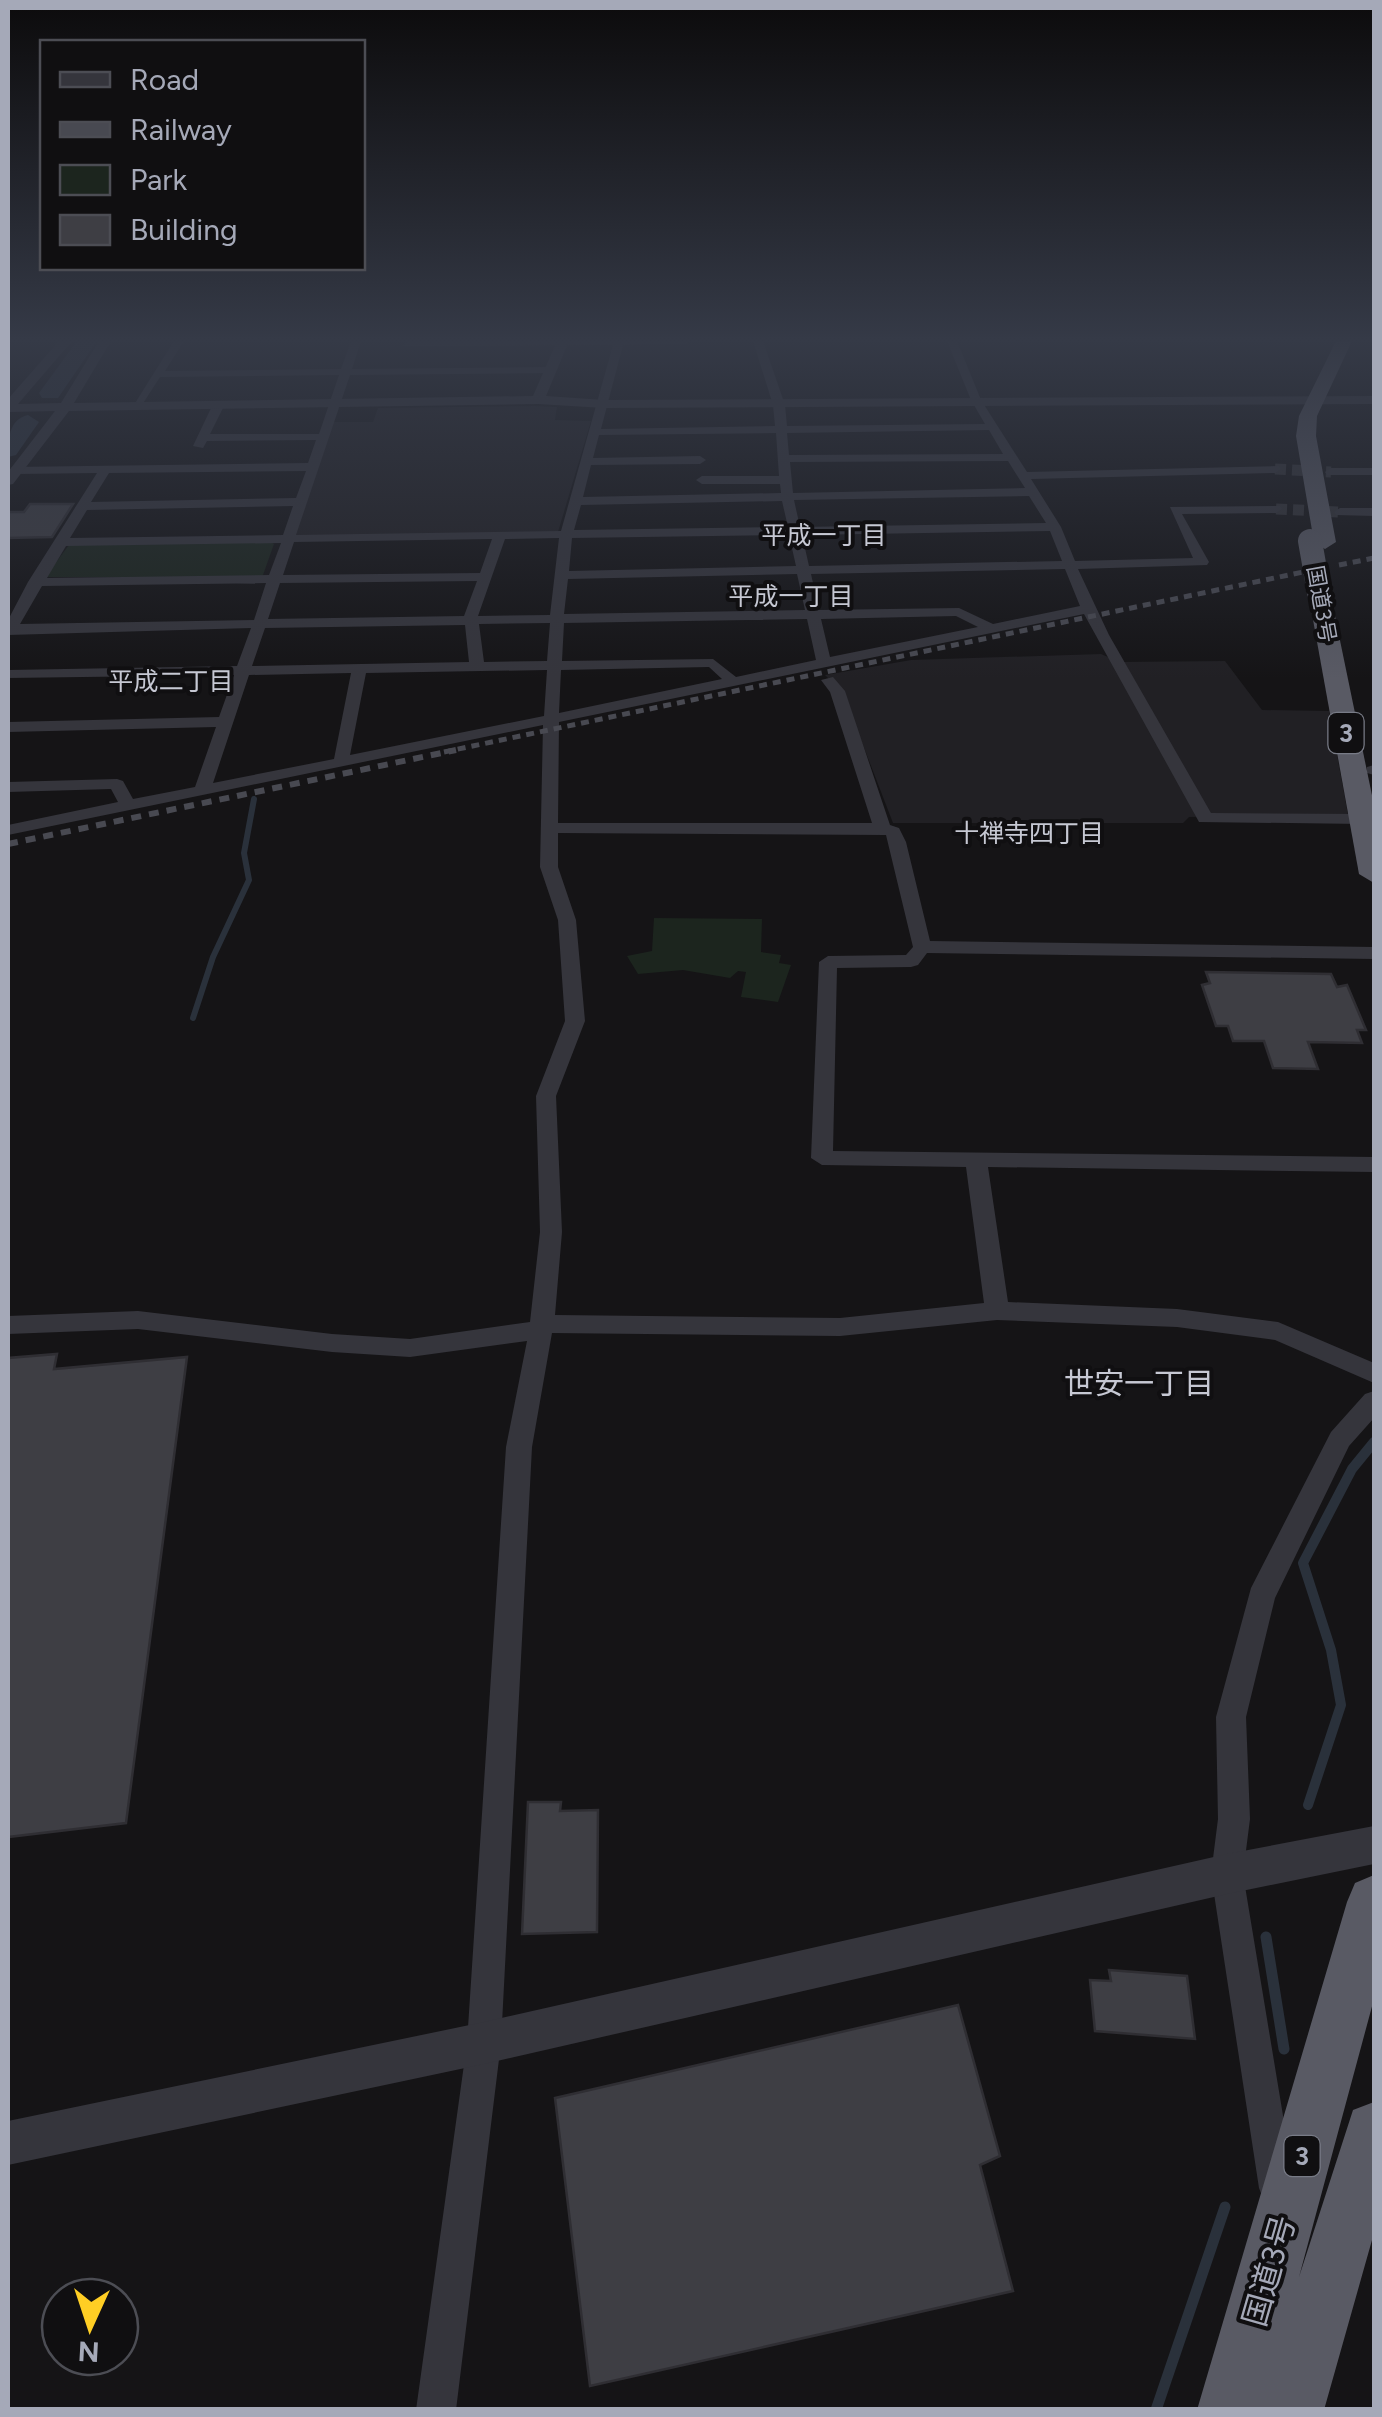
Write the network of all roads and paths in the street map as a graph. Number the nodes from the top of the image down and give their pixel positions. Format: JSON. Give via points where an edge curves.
{"nodes":[{"id":1,"x":29,"y":454,"type":"edge"},
{"id":2,"x":196,"y":454,"type":"edge"},
{"id":3,"x":314,"y":454,"type":"edge"},
{"id":4,"x":589,"y":454,"type":"edge"},
{"id":5,"x":699,"y":454,"type":"edge"},
{"id":6,"x":783,"y":454,"type":"edge"},
{"id":7,"x":1011,"y":454,"type":"edge"},
{"id":8,"x":1296,"y":454,"type":"edge"},
{"id":9,"x":1308,"y":454,"type":"edge"},
{"id":10,"x":1013,"y":457,"type":"junction"},
{"id":11,"x":783,"y":459,"type":"junction"},
{"id":12,"x":700,"y":460,"type":"junction"},
{"id":13,"x":586,"y":462,"type":"junction"},
{"id":14,"x":310,"y":467,"type":"junction"},
{"id":15,"x":188,"y":468,"type":"junction"},
{"id":16,"x":105,"y":469,"type":"junction"},
{"id":17,"x":1275,"y":469,"type":"tunnel mouth"},
{"id":18,"x":1331,"y":472,"type":"tunnel mouth"},
{"id":19,"x":1374,"y":472,"type":"edge"},
{"id":20,"x":12,"y":476,"type":"edge"},
{"id":21,"x":1026,"y":476,"type":"junction"},
{"id":22,"x":702,"y":480,"type":"junction"},
{"id":23,"x":784,"y":480,"type":"junction"},
{"id":24,"x":1034,"y":492,"type":"junction"},
{"id":25,"x":786,"y":495,"type":"junction"},
{"id":26,"x":702,"y":497,"type":"junction"},
{"id":27,"x":578,"y":501,"type":"junction"},
{"id":28,"x":299,"y":502,"type":"junction"},
{"id":29,"x":83,"y":506,"type":"junction"},
{"id":30,"x":1276,"y":509,"type":"tunnel mouth"},
{"id":31,"x":1340,"y":512,"type":"tunnel mouth"},
{"id":32,"x":1374,"y":512,"type":"edge"},
{"id":33,"x":1055,"y":527,"type":"junction"},
{"id":34,"x":797,"y":532,"type":"junction"},
{"id":35,"x":499,"y":536,"type":"junction"},
{"id":36,"x":566,"y":536,"type":"junction"},
{"id":37,"x":287,"y":539,"type":"junction"},
{"id":38,"x":62,"y":542,"type":"junction"},
{"id":39,"x":1318,"y":542,"type":"junction"},
{"id":40,"x":1070,"y":566,"type":"junction"},
{"id":41,"x":805,"y":570,"type":"junction"},
{"id":42,"x":562,"y":575,"type":"junction"},
{"id":43,"x":484,"y":577,"type":"junction"},
{"id":44,"x":274,"y":579,"type":"junction"},
{"id":45,"x":35,"y":582,"type":"junction"},
{"id":46,"x":1329,"y":592,"type":"junction"},
{"id":47,"x":1088,"y":609,"type":"junction"},
{"id":48,"x":814,"y":613,"type":"junction"},
{"id":49,"x":558,"y":617,"type":"junction"},
{"id":50,"x":470,"y":620,"type":"junction"},
{"id":51,"x":259,"y":623,"type":"junction"},
{"id":52,"x":988,"y":628,"type":"junction"},
{"id":53,"x":8,"y":629,"type":"edge"},
{"id":54,"x":824,"y":661,"type":"junction"},
{"id":55,"x":556,"y":667,"type":"junction"},
{"id":56,"x":478,"y":668,"type":"junction"},
{"id":57,"x":359,"y":670,"type":"junction"},
{"id":58,"x":242,"y":671,"type":"junction"},
{"id":59,"x":8,"y":674,"type":"edge"},
{"id":60,"x":730,"y":680,"type":"junction"},
{"id":61,"x":828,"y":680,"type":"dead end"},
{"id":62,"x":552,"y":716,"type":"junction"},
{"id":63,"x":225,"y":722,"type":"junction"},
{"id":64,"x":8,"y":727,"type":"edge"},
{"id":65,"x":341,"y":762,"type":"junction"},
{"id":66,"x":1374,"y":772,"type":"edge"},
{"id":67,"x":8,"y":787,"type":"edge"},
{"id":68,"x":202,"y":791,"type":"junction"},
{"id":69,"x":128,"y":806,"type":"junction"},
{"id":70,"x":1363,"y":819,"type":"junction"},
{"id":71,"x":548,"y":828,"type":"junction"},
{"id":72,"x":882,"y":828,"type":"junction"},
{"id":73,"x":8,"y":830,"type":"edge"},
{"id":74,"x":1374,"y":874,"type":"edge"},
{"id":75,"x":922,"y":947,"type":"junction"},
{"id":76,"x":1374,"y":953,"type":"edge"},
{"id":77,"x":976,"y":1161,"type":"junction"},
{"id":78,"x":1374,"y":1164,"type":"edge"},
{"id":79,"x":997,"y":1311,"type":"junction"},
{"id":80,"x":8,"y":1325,"type":"edge"},
{"id":81,"x":542,"y":1327,"type":"junction"},
{"id":82,"x":1374,"y":1373,"type":"edge"},
{"id":83,"x":1374,"y":1401,"type":"edge"},
{"id":84,"x":1374,"y":1846,"type":"edge"},
{"id":85,"x":1227,"y":1874,"type":"junction"},
{"id":86,"x":1374,"y":1902,"type":"edge"},
{"id":87,"x":484,"y":2043,"type":"junction"},
{"id":88,"x":1374,"y":2131,"type":"edge"},
{"id":89,"x":8,"y":2143,"type":"edge"},
{"id":90,"x":1282,"y":2225,"type":"junction"},
{"id":91,"x":436,"y":2410,"type":"edge"},
{"id":92,"x":1230,"y":2410,"type":"edge"},
{"id":93,"x":1291,"y":2410,"type":"edge"}],
"edges":[{"from":1,"to":20,"type":"street"},
{"from":2,"to":15,"type":"street"},
{"from":3,"to":14,"type":"street"},
{"from":4,"to":13,"type":"street"},
{"from":5,"to":12,"type":"street"},
{"from":6,"to":11,"type":"street"},
{"from":7,"to":10,"type":"street"},
{"from":8,"to":39,"type":"highway","name":"国道3号","number":"3"},
{"from":9,"to":39,"type":"highway","name":"国道3号","number":"3"},
{"from":10,"to":11,"type":"street"},
{"from":10,"to":21,"type":"street"},
{"from":11,"to":23,"type":"street"},
{"from":12,"to":13,"type":"street"},
{"from":12,"to":22,"type":"street"},
{"from":13,"to":27,"type":"street"},
{"from":14,"to":15,"type":"street"},
{"from":14,"to":28,"type":"street"},
{"from":15,"to":16,"type":"street"},
{"from":16,"to":20,"type":"street"},
{"from":16,"to":29,"type":"street"},
{"from":17,"to":21,"type":"street"},
{"from":18,"to":19,"type":"street"},
{"from":21,"to":24,"type":"street"},
{"from":22,"to":23,"type":"street"},
{"from":22,"to":26,"type":"street"},
{"from":23,"to":25,"type":"street"},
{"from":24,"to":25,"type":"street"},
{"from":24,"to":33,"type":"street"},
{"from":25,"to":26,"type":"street"},
{"from":25,"to":34,"type":"street"},
{"from":26,"to":27,"type":"street"},
{"from":27,"to":36,"type":"street"},
{"from":28,"to":29,"type":"street"},
{"from":28,"to":37,"type":"street"},
{"from":29,"to":38,"type":"street"},
{"from":30,"to":40,"type":"street","via":[[1174,510],[1202,562]]},
{"from":31,"to":32,"type":"street"},
{"from":33,"to":34,"type":"street"},
{"from":33,"to":40,"type":"street"},
{"from":34,"to":36,"type":"street"},
{"from":34,"to":41,"type":"street"},
{"from":35,"to":36,"type":"street"},
{"from":35,"to":37,"type":"street"},
{"from":35,"to":43,"type":"street"},
{"from":36,"to":42,"type":"street"},
{"from":37,"to":38,"type":"street"},
{"from":37,"to":44,"type":"street"},
{"from":38,"to":45,"type":"street"},
{"from":39,"to":46,"type":"highway","name":"国道3号","number":"3"},
{"from":40,"to":41,"type":"street"},
{"from":40,"to":47,"type":"street"},
{"from":41,"to":42,"type":"street"},
{"from":41,"to":48,"type":"street"},
{"from":42,"to":49,"type":"street"},
{"from":43,"to":44,"type":"street"},
{"from":43,"to":50,"type":"street"},
{"from":44,"to":45,"type":"street"},
{"from":44,"to":51,"type":"street"},
{"from":45,"to":53,"type":"street"},
{"from":46,"to":66,"type":"highway","name":"国道3号","number":"3"},
{"from":46,"to":70,"type":"highway","name":"国道3号","number":"3"},
{"from":47,"to":52,"type":"street"},
{"from":47,"to":70,"type":"street","via":[[1205,818]]},
{"from":48,"to":49,"type":"street"},
{"from":48,"to":52,"type":"street","via":[[959,612]]},
{"from":48,"to":54,"type":"street"},
{"from":49,"to":50,"type":"street"},
{"from":49,"to":55,"type":"street"},
{"from":50,"to":51,"type":"street"},
{"from":50,"to":56,"type":"street"},
{"from":51,"to":53,"type":"street"},
{"from":51,"to":58,"type":"street"},
{"from":52,"to":54,"type":"street"},
{"from":54,"to":60,"type":"street"},
{"from":55,"to":56,"type":"street"},
{"from":55,"to":60,"type":"street","via":[[713,664]]},
{"from":55,"to":62,"type":"street"},
{"from":56,"to":57,"type":"street"},
{"from":57,"to":58,"type":"street"},
{"from":57,"to":65,"type":"street"},
{"from":58,"to":59,"type":"street"},
{"from":58,"to":63,"type":"street"},
{"from":60,"to":62,"type":"street"},
{"from":61,"to":72,"type":"street"},
{"from":62,"to":65,"type":"street"},
{"from":62,"to":71,"type":"street"},
{"from":63,"to":64,"type":"street"},
{"from":63,"to":68,"type":"street"},
{"from":65,"to":68,"type":"street"},
{"from":67,"to":69,"type":"street","via":[[118,784]]},
{"from":68,"to":69,"type":"street"},
{"from":69,"to":73,"type":"street"},
{"from":70,"to":74,"type":"highway","name":"国道3号","number":"3"},
{"from":71,"to":72,"type":"street"},
{"from":71,"to":81,"type":"street","via":[[549,867],[567,920],[575,1021],[546,1096],[550,1232]]},
{"from":72,"to":75,"type":"street","via":[[897,842]]},
{"from":75,"to":76,"type":"street"},
{"from":75,"to":77,"type":"street","via":[[911,961],[828,962],[822,1158]]},
{"from":77,"to":78,"type":"street"},
{"from":77,"to":79,"type":"street"},
{"from":79,"to":81,"type":"street","via":[[840,1327]]},
{"from":79,"to":82,"type":"street","via":[[1177,1318],[1278,1331]]},
{"from":80,"to":81,"type":"street","via":[[138,1320],[410,1348]]},
{"from":81,"to":87,"type":"street","via":[[519,1447]]},
{"from":83,"to":85,"type":"street","via":[[1340,1439],[1260,1597],[1231,1717],[1234,1819]]},
{"from":84,"to":85,"type":"street"},
{"from":85,"to":87,"type":"street"},
{"from":85,"to":90,"type":"street"},
{"from":86,"to":90,"type":"highway","name":"国道3号","number":"3"},
{"from":87,"to":89,"type":"street"},
{"from":87,"to":91,"type":"street"},
{"from":88,"to":93,"type":"highway","name":"国道3号","number":"3"},
{"from":90,"to":92,"type":"highway","name":"国道3号","number":"3"}]}
